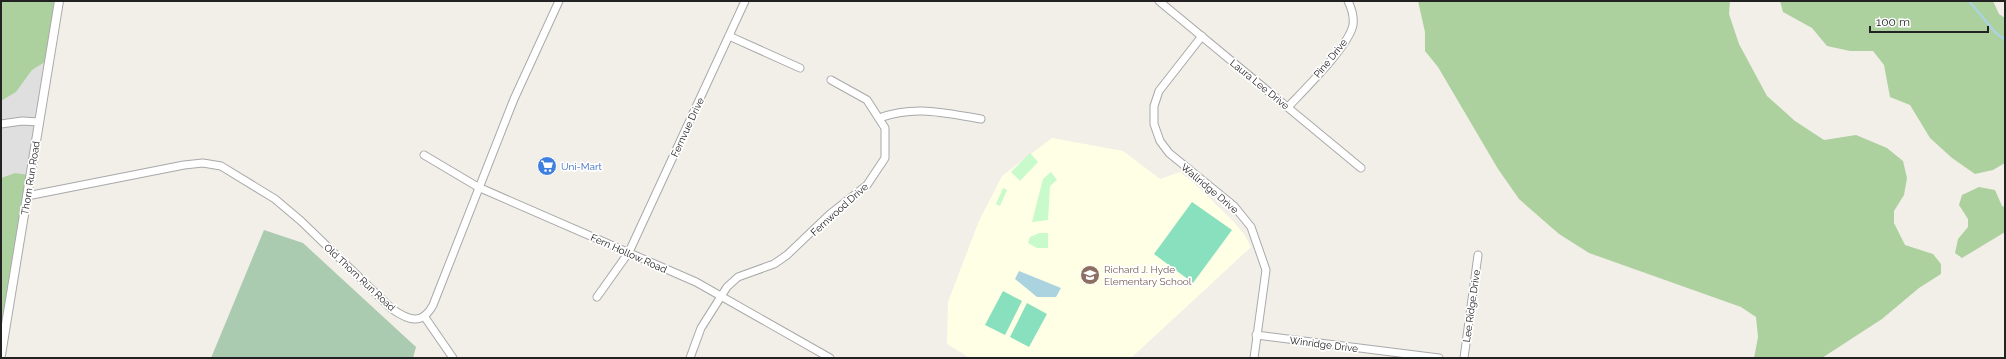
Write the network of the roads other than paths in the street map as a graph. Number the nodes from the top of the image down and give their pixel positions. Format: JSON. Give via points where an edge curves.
{"nodes":[{"id":1,"x":59,"y":1,"type":"edge"},
{"id":2,"x":559,"y":1,"type":"edge"},
{"id":3,"x":745,"y":1,"type":"edge"},
{"id":4,"x":1159,"y":1,"type":"edge"},
{"id":5,"x":1348,"y":1,"type":"edge"},
{"id":6,"x":729,"y":36,"type":"junction"},
{"id":7,"x":1202,"y":36,"type":"junction"},
{"id":8,"x":800,"y":68,"type":"dead end"},
{"id":9,"x":831,"y":80,"type":"dead end"},
{"id":10,"x":1288,"y":107,"type":"junction"},
{"id":11,"x":879,"y":118,"type":"junction"},
{"id":12,"x":981,"y":119,"type":"dead end"},
{"id":13,"x":39,"y":122,"type":"junction"},
{"id":14,"x":1,"y":124,"type":"edge"},
{"id":15,"x":424,"y":155,"type":"dead end"},
{"id":16,"x":1361,"y":168,"type":"dead end"},
{"id":17,"x":478,"y":187,"type":"junction"},
{"id":18,"x":27,"y":196,"type":"junction"},
{"id":19,"x":629,"y":252,"type":"junction"},
{"id":20,"x":1478,"y":255,"type":"dead end"},
{"id":21,"x":597,"y":297,"type":"dead end"},
{"id":22,"x":720,"y":297,"type":"junction"},
{"id":23,"x":424,"y":316,"type":"junction"},
{"id":24,"x":1256,"y":335,"type":"junction"},
{"id":25,"x":1,"y":355,"type":"edge"},
{"id":26,"x":453,"y":358,"type":"edge"},
{"id":27,"x":690,"y":358,"type":"edge"},
{"id":28,"x":830,"y":358,"type":"edge"},
{"id":29,"x":1254,"y":358,"type":"edge"},
{"id":30,"x":1440,"y":358,"type":"edge"},
{"id":31,"x":1464,"y":358,"type":"edge"}],
"edges":[{"from":1,"to":13,"type":"street","name":"Thorn Run Road"},
{"from":2,"to":17,"type":"street","via":[[514,99]]},
{"from":3,"to":6,"type":"street","name":"Fernvue Drive"},
{"from":4,"to":7,"type":"street","name":"Laura Lee Drive"},
{"from":5,"to":10,"type":"street","name":"Pine Drive","via":[[1353,16],[1350,32],[1338,50]]},
{"from":6,"to":8,"type":"street"},
{"from":6,"to":19,"type":"street","name":"Fernvue Drive"},
{"from":7,"to":10,"type":"street","name":"Laura Lee Drive"},
{"from":7,"to":24,"type":"street","name":"Wallridge Drive","via":[[1160,90],[1154,106],[1154,124],[1160,141],[1169,153],[1234,206],[1251,227],[1266,270]]},
{"from":9,"to":11,"type":"street","name":"Fernwood Drive","via":[[867,100]]},
{"from":10,"to":16,"type":"street","name":"Laura Lee Drive"},
{"from":11,"to":12,"type":"street","via":[[897,112],[923,110]]},
{"from":11,"to":22,"type":"street","name":"Fernwood Drive","via":[[885,128],[885,158],[867,185],[830,214],[787,255],[774,264],[738,276]]},
{"from":13,"to":14,"type":"street"},
{"from":13,"to":18,"type":"street","name":"Thorn Run Road"},
{"from":15,"to":17,"type":"street","name":"Fern Hollow Road"},
{"from":17,"to":19,"type":"street","name":"Fern Hollow Road"},
{"from":17,"to":23,"type":"street","via":[[433,305]]},
{"from":18,"to":23,"type":"street","name":"Old Thorn Run Road","via":[[184,165],[216,165],[235,173],[286,208],[392,309],[411,319],[418,320]]},
{"from":18,"to":25,"type":"street","name":"Thorn Run Road"},
{"from":19,"to":21,"type":"street","name":"Fernvue Drive"},
{"from":19,"to":22,"type":"street","name":"Fern Hollow Road","via":[[696,282]]},
{"from":20,"to":31,"type":"street","name":"Lee Ridge Drive"},
{"from":22,"to":27,"type":"street","name":"Fernwood Drive","via":[[701,328]]},
{"from":22,"to":28,"type":"street","name":"Fern Hollow Road"},
{"from":23,"to":26,"type":"street"},
{"from":24,"to":29,"type":"street","name":"Wallridge Drive"},
{"from":24,"to":30,"type":"street","name":"Winridge Drive"}]}
